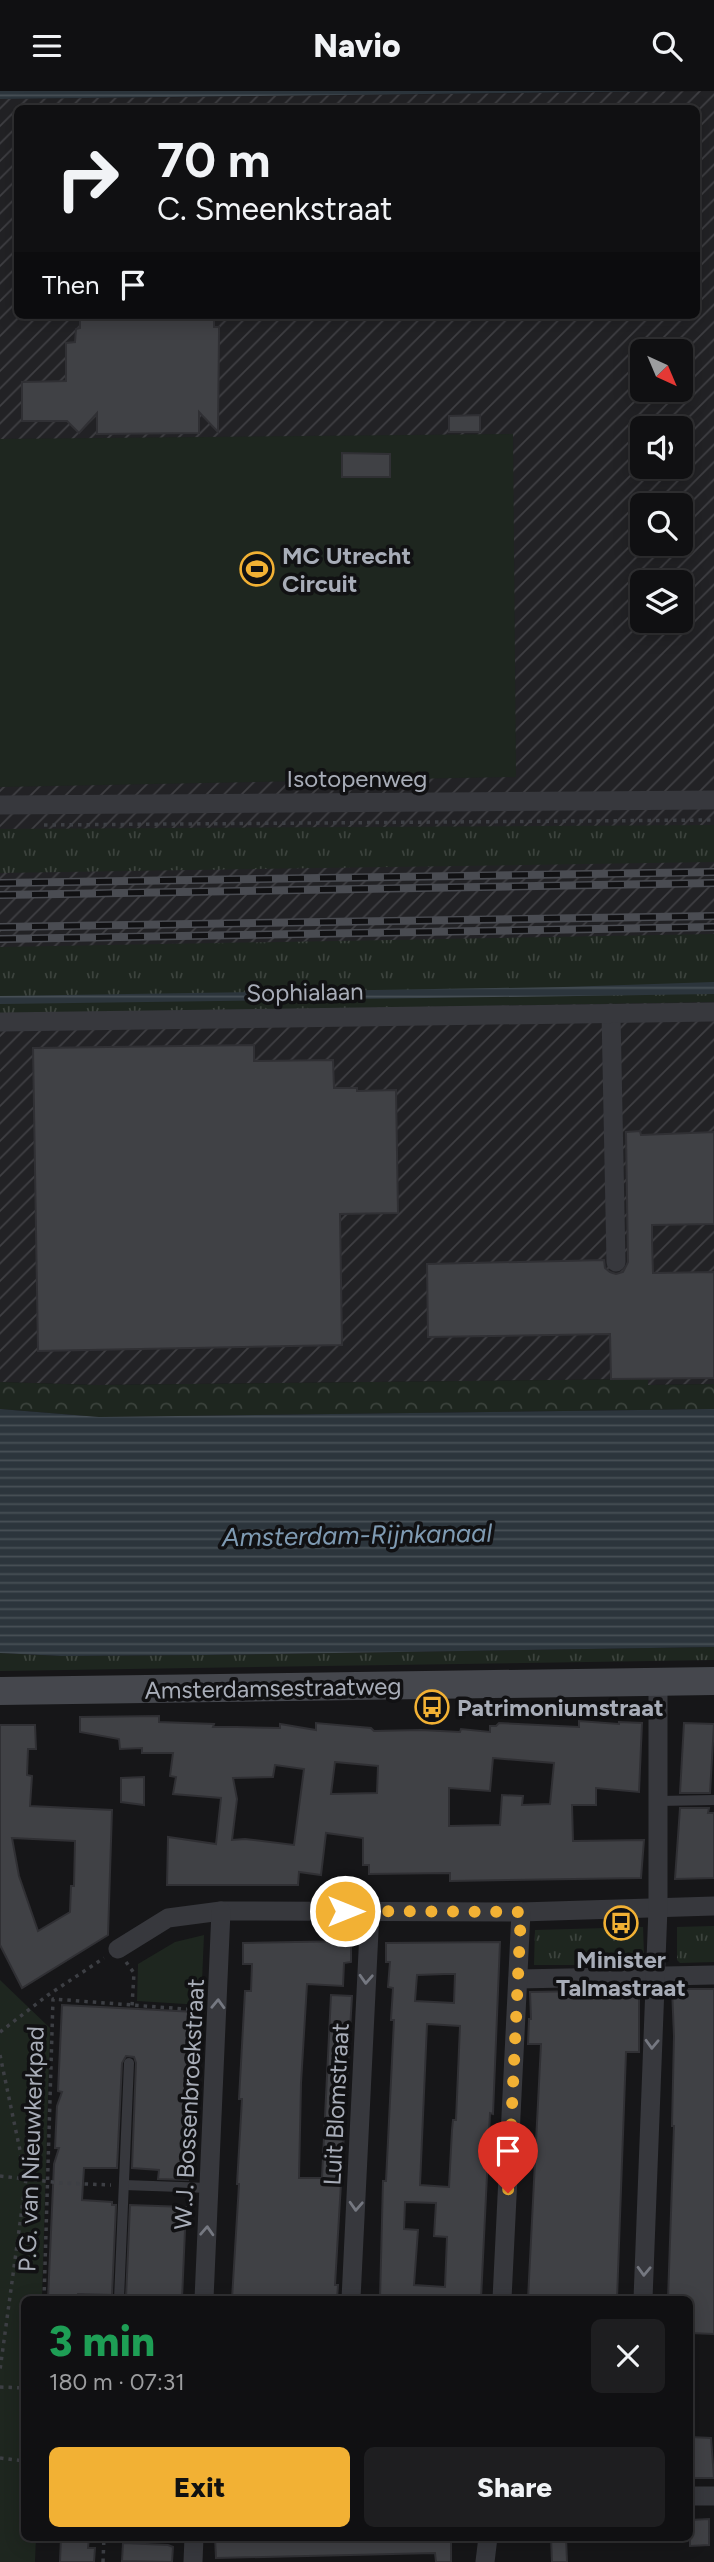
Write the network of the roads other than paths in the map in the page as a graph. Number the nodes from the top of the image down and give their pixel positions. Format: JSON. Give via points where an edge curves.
{"nodes":[{"id":1,"x":714,"y":800,"type":"edge"},
{"id":2,"x":0,"y":805,"type":"edge"},
{"id":3,"x":714,"y":1012,"type":"edge"},
{"id":4,"x":611,"y":1013,"type":"junction"},
{"id":5,"x":0,"y":1022,"type":"edge"},
{"id":6,"x":616,"y":1262,"type":"dead end"},
{"id":7,"x":714,"y":1681,"type":"edge"},
{"id":8,"x":658,"y":1682,"type":"junction"},
{"id":9,"x":0,"y":1691,"type":"edge"},
{"id":10,"x":714,"y":1800,"type":"edge"},
{"id":11,"x":658,"y":1801,"type":"junction"},
{"id":12,"x":714,"y":1906,"type":"edge"},
{"id":13,"x":658,"y":1907,"type":"junction"},
{"id":14,"x":221,"y":1911,"type":"junction"},
{"id":15,"x":370,"y":1911,"type":"junction"},
{"id":16,"x":521,"y":1912,"type":"junction"},
{"id":17,"x":118,"y":1949,"type":"road end"},
{"id":18,"x":714,"y":1975,"type":"edge"},
{"id":19,"x":654,"y":1976,"type":"junction"},
{"id":20,"x":518,"y":1979,"type":"junction"},
{"id":21,"x":130,"y":2063,"type":"dead end"},
{"id":22,"x":124,"y":2185,"type":"junction"},
{"id":23,"x":209,"y":2188,"type":"junction"},
{"id":24,"x":119,"y":2296,"type":"edge"},
{"id":25,"x":204,"y":2296,"type":"edge"},
{"id":26,"x":351,"y":2296,"type":"edge"},
{"id":27,"x":502,"y":2296,"type":"edge"},
{"id":28,"x":643,"y":2296,"type":"edge"},
{"id":29,"x":693,"y":2496,"type":"edge"},
{"id":30,"x":714,"y":2496,"type":"edge"},
{"id":31,"x":194,"y":2541,"type":"edge"},
{"id":32,"x":488,"y":2541,"type":"edge"},
{"id":33,"x":193,"y":2562,"type":"edge"},
{"id":34,"x":485,"y":2562,"type":"edge"}],
"edges":[{"from":1,"to":2,"type":"street","name":"Isotopenweg"},
{"from":3,"to":4,"type":"street","name":"Sophialaan"},
{"from":4,"to":5,"type":"street","name":"Sophialaan"},
{"from":4,"to":6,"type":"street"},
{"from":7,"to":8,"type":"main road","name":"Amsterdamsestraatweg"},
{"from":8,"to":9,"type":"main road","name":"Amsterdamsestraatweg"},
{"from":8,"to":11,"type":"street"},
{"from":10,"to":11,"type":"lane"},
{"from":11,"to":13,"type":"street"},
{"from":12,"to":13,"type":"street"},
{"from":13,"to":16,"type":"street"},
{"from":13,"to":19,"type":"street"},
{"from":14,"to":15,"type":"street"},
{"from":14,"to":17,"type":"street","via":[[168,1918]]},
{"from":23,"to":14,"type":"street","name":"W.J. Bossenbroekstraat","one_way":true},
{"from":15,"to":16,"type":"street"},
{"from":15,"to":26,"type":"street","name":"Luit Blomstraat","one_way":true},
{"from":16,"to":20,"type":"street"},
{"from":18,"to":19,"type":"street"},
{"from":19,"to":20,"type":"street"},
{"from":19,"to":28,"type":"street","one_way":true},
{"from":20,"to":27,"type":"street"},
{"from":21,"to":22,"type":"lane"},
{"from":22,"to":23,"type":"lane"},
{"from":22,"to":24,"type":"lane"},
{"from":25,"to":23,"type":"street","name":"W.J. Bossenbroekstraat","one_way":true},
{"from":29,"to":30,"type":"street"},
{"from":31,"to":33,"type":"street"},
{"from":32,"to":34,"type":"street"}]}
